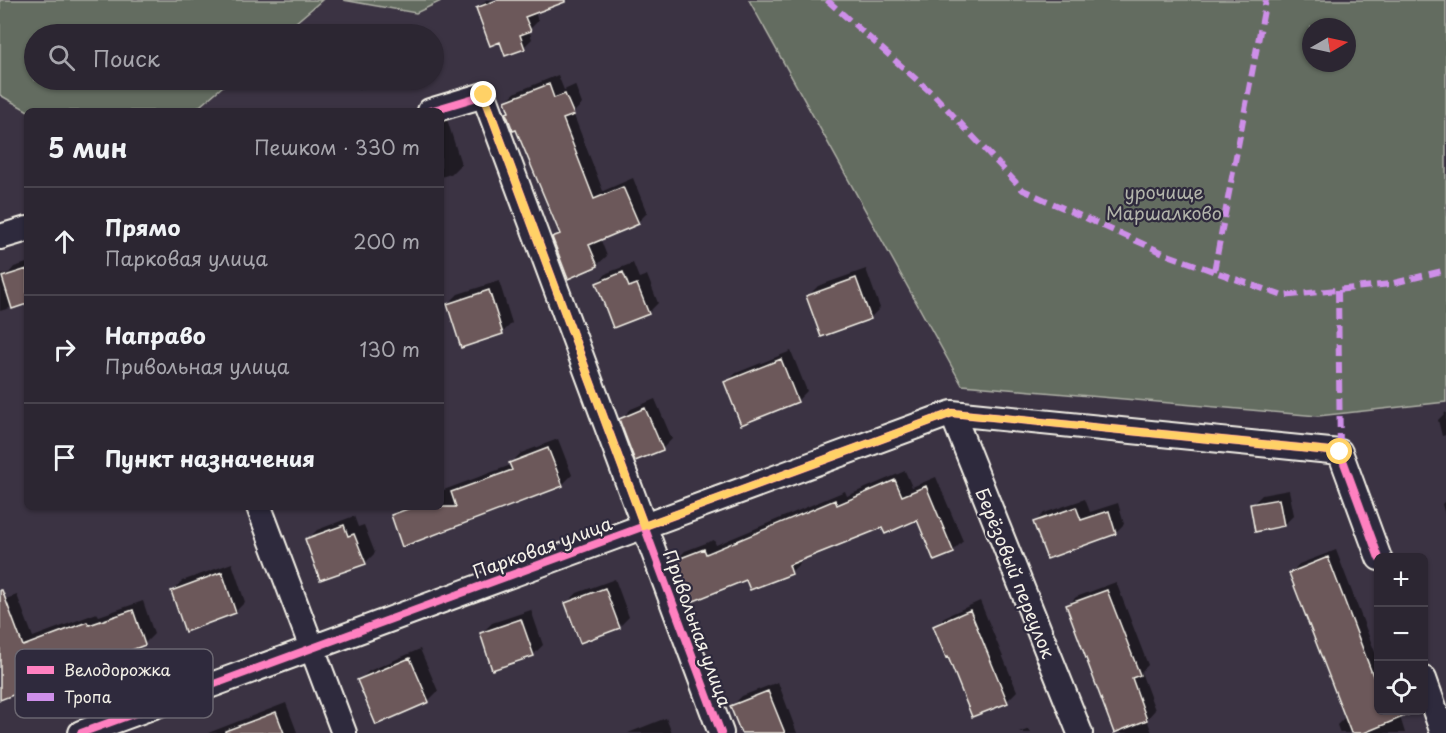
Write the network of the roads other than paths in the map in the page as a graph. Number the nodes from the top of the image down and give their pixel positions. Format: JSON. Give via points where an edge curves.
{"nodes":[{"id":1,"x":440,"y":108,"type":"edge"},
{"id":2,"x":24,"y":230,"type":"edge"},
{"id":3,"x":0,"y":237,"type":"edge"},
{"id":4,"x":952,"y":413,"type":"junction"},
{"id":5,"x":260,"y":510,"type":"edge"},
{"id":6,"x":644,"y":526,"type":"junction"},
{"id":7,"x":1377,"y":553,"type":"edge"},
{"id":8,"x":311,"y":648,"type":"junction"},
{"id":9,"x":213,"y":684,"type":"edge"},
{"id":10,"x":1428,"y":690,"type":"edge"},
{"id":11,"x":122,"y":718,"type":"edge"},
{"id":12,"x":81,"y":733,"type":"edge"},
{"id":13,"x":344,"y":733,"type":"edge"},
{"id":14,"x":721,"y":733,"type":"edge"},
{"id":15,"x":1080,"y":733,"type":"edge"},
{"id":16,"x":1443,"y":733,"type":"edge"}],
"edges":[{"from":1,"to":6,"type":"street","name":"Привольная улица","via":[[484,95]]},
{"from":2,"to":3,"type":"street"},
{"from":4,"to":6,"type":"street","name":"Парковая улица"},
{"from":4,"to":7,"type":"street","name":"Парковая улица","via":[[1340,452]]},
{"from":4,"to":15,"type":"street","name":"Берёзовый переулок"},
{"from":5,"to":8,"type":"street"},
{"from":6,"to":8,"type":"street","name":"Парковая улица"},
{"from":6,"to":14,"type":"street","name":"Привольная улица"},
{"from":8,"to":9,"type":"street","name":"Парковая улица"},
{"from":8,"to":13,"type":"street"},
{"from":10,"to":16,"type":"street"},
{"from":11,"to":12,"type":"street","name":"Парковая улица"}]}
